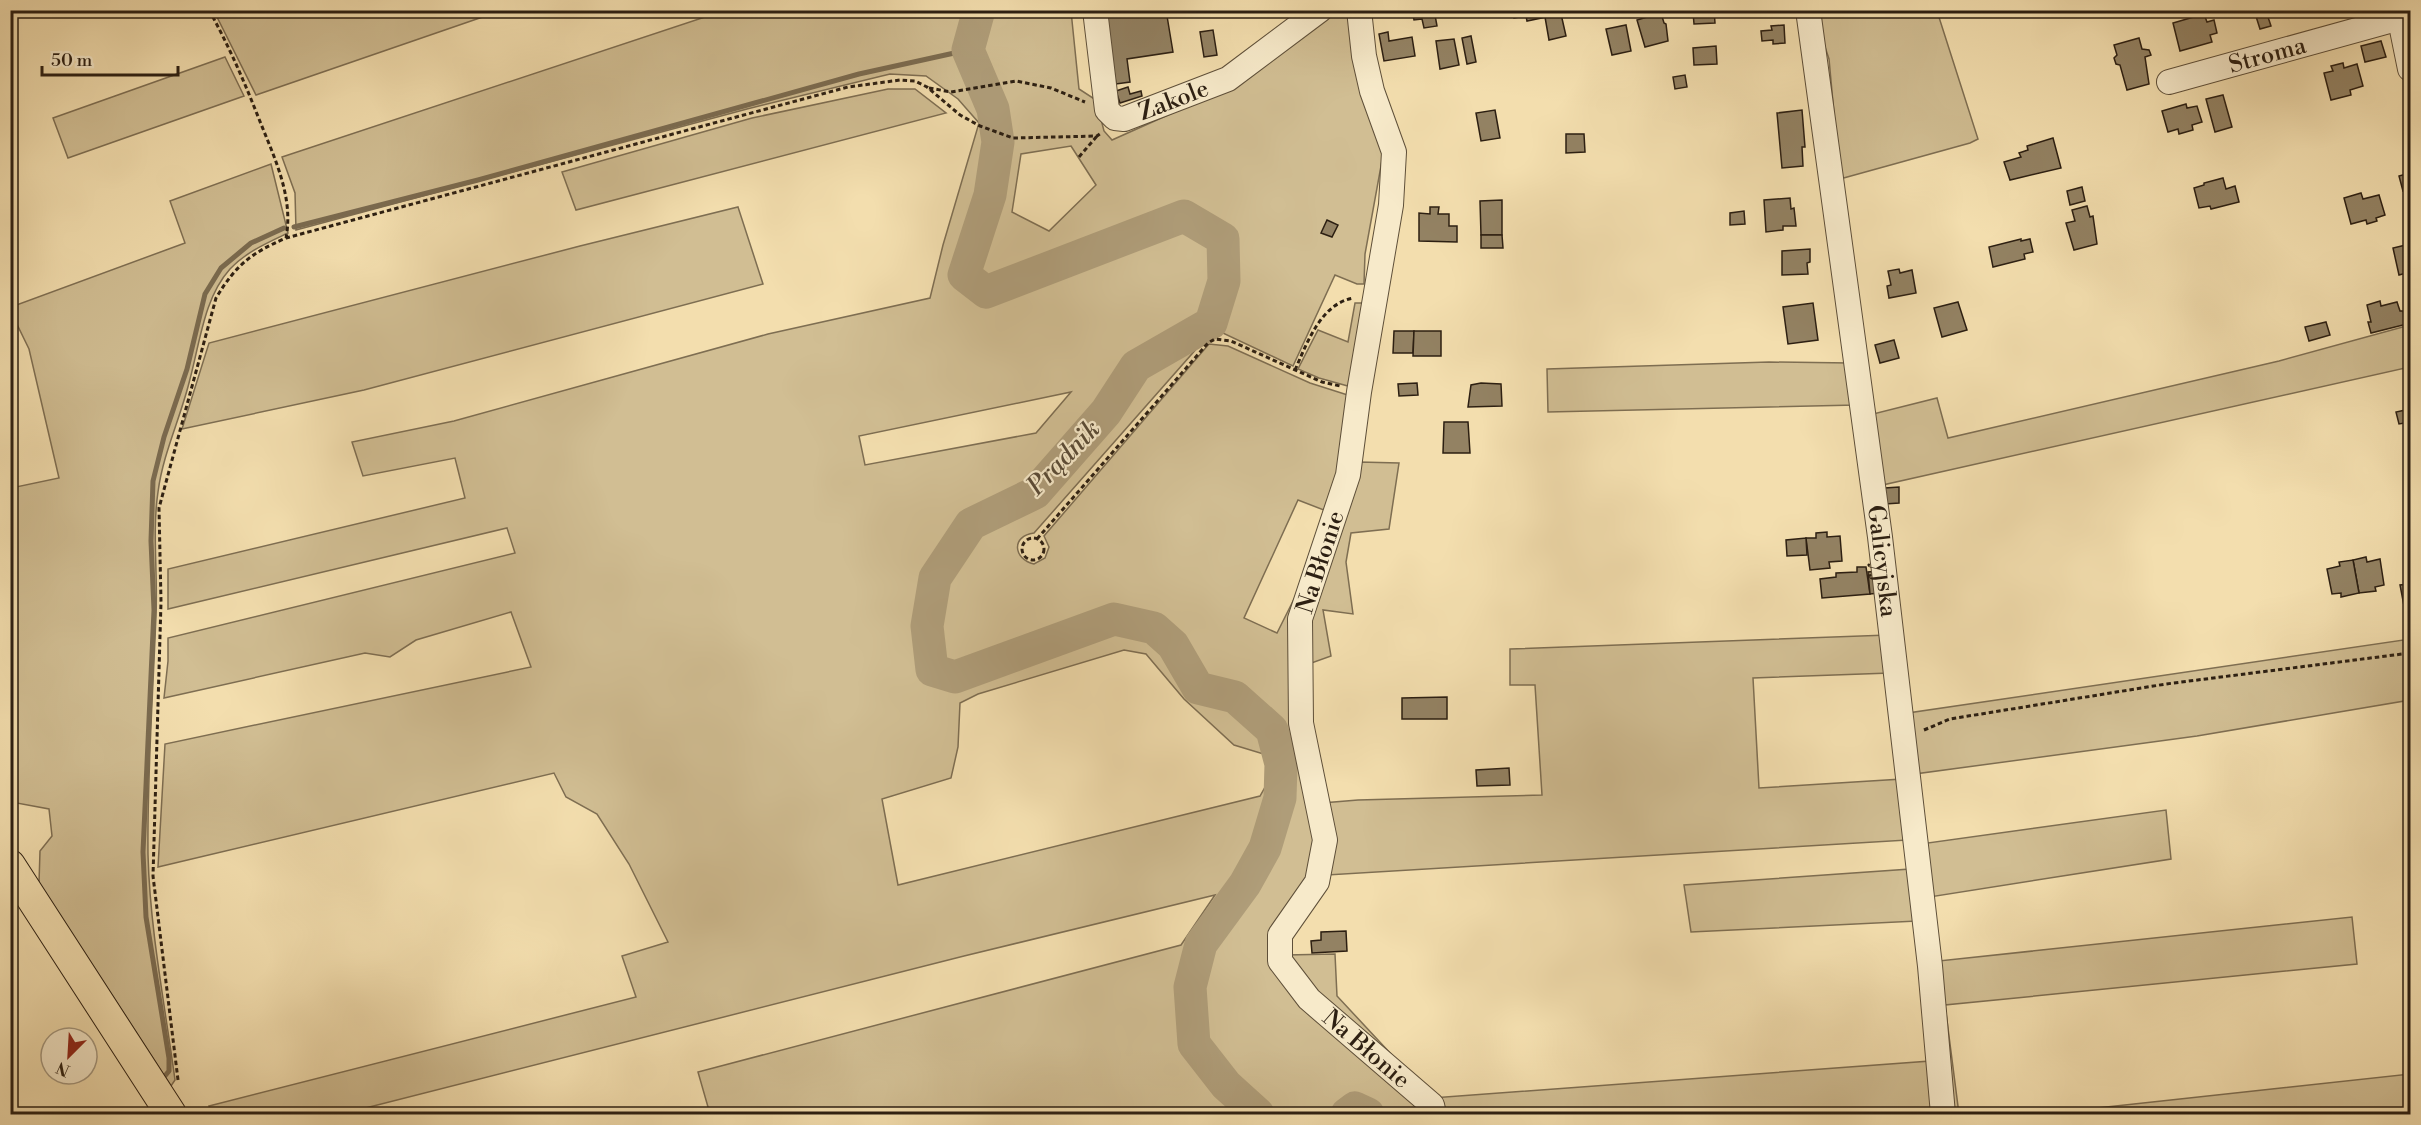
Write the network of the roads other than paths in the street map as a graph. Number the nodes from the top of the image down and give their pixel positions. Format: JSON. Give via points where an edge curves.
{"nodes":[{"id":1,"x":1095,"y":10,"type":"edge"},
{"id":2,"x":1320,"y":10,"type":"edge"},
{"id":3,"x":1359,"y":10,"type":"edge"},
{"id":4,"x":1808,"y":10,"type":"edge"},
{"id":5,"x":2399,"y":14,"type":"edge"},
{"id":6,"x":2410,"y":69,"type":"edge"},
{"id":7,"x":2169,"y":82,"type":"dead end"},
{"id":8,"x":10,"y":866,"type":"edge"},
{"id":9,"x":171,"y":1114,"type":"edge"},
{"id":10,"x":1434,"y":1114,"type":"edge"},
{"id":11,"x":1943,"y":1114,"type":"edge"}],
"edges":[{"from":1,"to":2,"type":"street","name":"Zakole","via":[[1111,114],[1124,119],[1228,79]]},
{"from":3,"to":10,"type":"street","name":"Na Błonie","via":[[1372,91],[1394,152],[1391,205],[1348,475],[1300,619],[1301,723],[1325,840],[1317,882],[1280,935],[1280,962],[1309,999],[1432,1105]]},
{"from":4,"to":11,"type":"street","name":"Galicyjska","via":[[1880,537],[1930,966]]},
{"from":5,"to":6,"type":"street"},
{"from":5,"to":7,"type":"street","name":"Stroma"},
{"from":8,"to":9,"type":"main road"}]}
